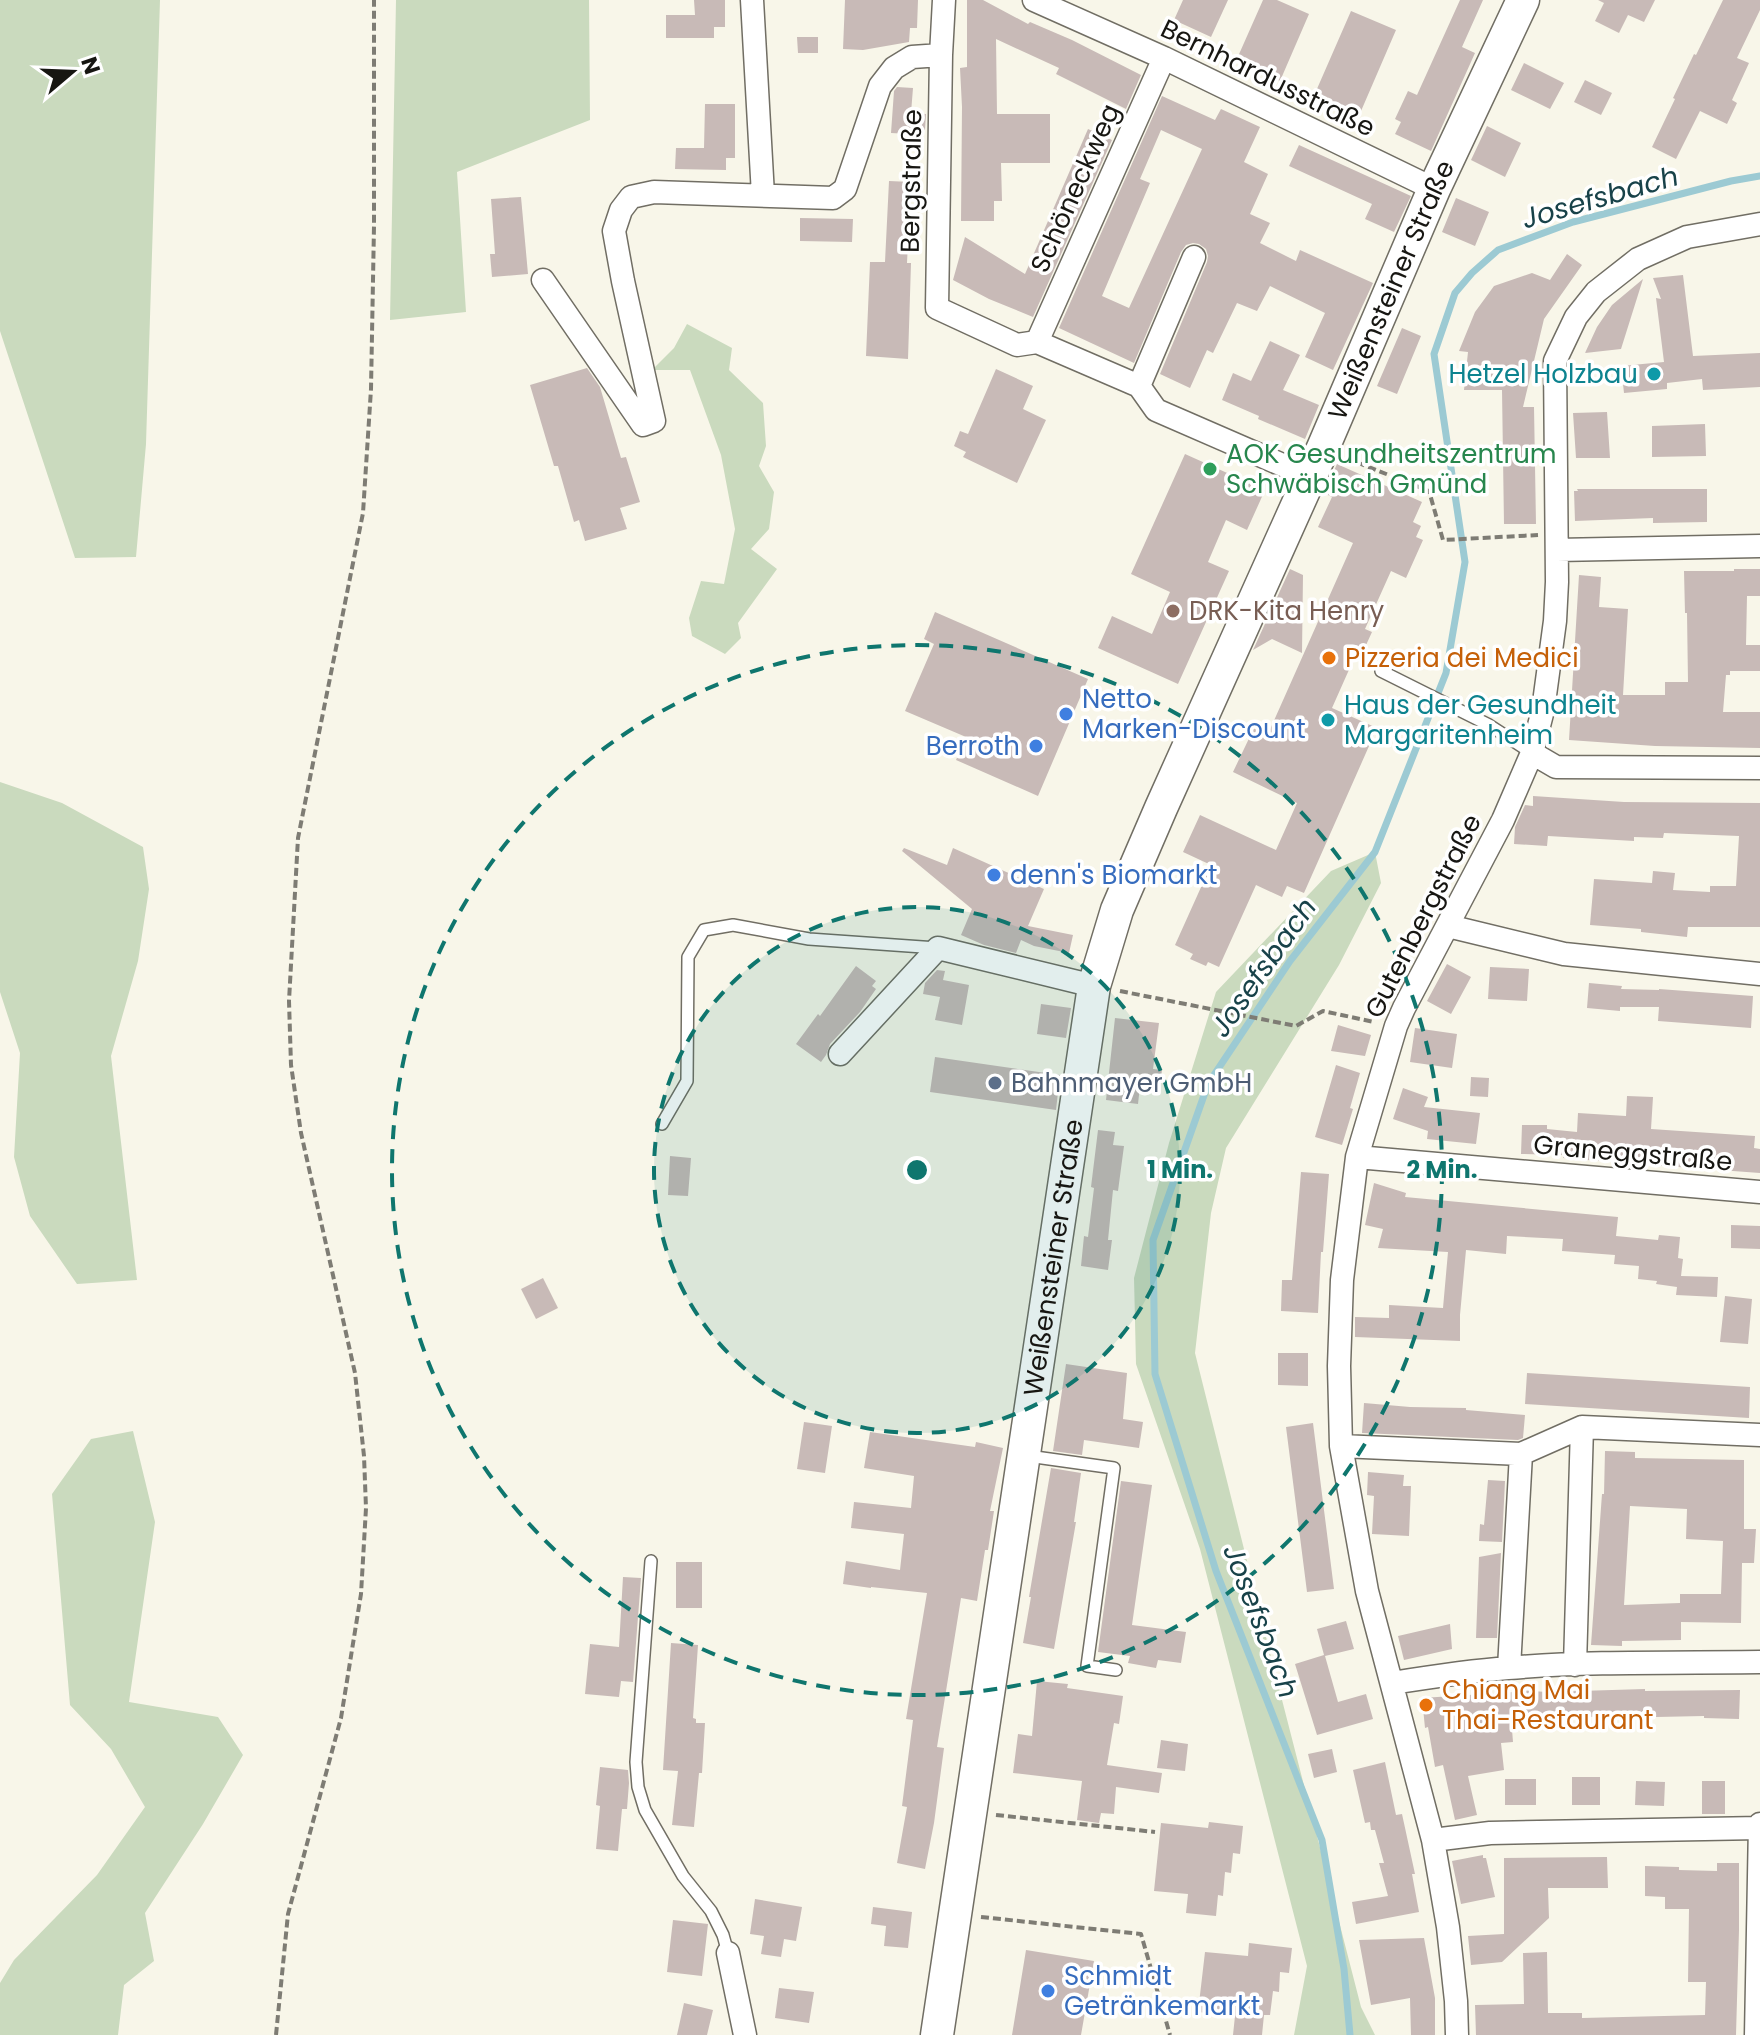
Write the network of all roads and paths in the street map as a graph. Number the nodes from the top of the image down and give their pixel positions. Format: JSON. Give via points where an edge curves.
{"nodes":[{"id":1,"x":374,"y":0,"type":"edge"},
{"id":2,"x":752,"y":0,"type":"edge"},
{"id":3,"x":944,"y":0,"type":"edge"},
{"id":4,"x":1034,"y":0,"type":"edge"},
{"id":5,"x":1523,"y":0,"type":"edge"},
{"id":6,"x":941,"y":55,"type":"junction"},
{"id":7,"x":1164,"y":58,"type":"junction"},
{"id":8,"x":1434,"y":189,"type":"junction"},
{"id":9,"x":763,"y":195,"type":"junction"},
{"id":10,"x":1760,"y":224,"type":"edge"},
{"id":11,"x":1194,"y":257,"type":"dead end"},
{"id":12,"x":543,"y":280,"type":"dead end"},
{"id":13,"x":1037,"y":342,"type":"junction"},
{"id":14,"x":1139,"y":386,"type":"junction"},
{"id":15,"x":1323,"y":448,"type":"junction"},
{"id":16,"x":1310,"y":477,"type":"junction"},
{"id":17,"x":1556,"y":542,"type":"junction"},
{"id":18,"x":1760,"y":546,"type":"edge"},
{"id":19,"x":1381,"y":671,"type":"dead end"},
{"id":20,"x":1532,"y":753,"type":"junction"},
{"id":21,"x":1760,"y":768,"type":"edge"},
{"id":22,"x":1448,"y":926,"type":"junction"},
{"id":23,"x":938,"y":948,"type":"junction"},
{"id":24,"x":1760,"y":974,"type":"edge"},
{"id":25,"x":1094,"y":986,"type":"junction"},
{"id":26,"x":1396,"y":1026,"type":"junction"},
{"id":27,"x":840,"y":1054,"type":"dead end"},
{"id":28,"x":662,"y":1124,"type":"dead end"},
{"id":29,"x":1357,"y":1157,"type":"junction"},
{"id":30,"x":1760,"y":1192,"type":"edge"},
{"id":31,"x":1582,"y":1427,"type":"junction"},
{"id":32,"x":1760,"y":1435,"type":"edge"},
{"id":33,"x":1341,"y":1446,"type":"junction"},
{"id":34,"x":1521,"y":1454,"type":"junction"},
{"id":35,"x":1023,"y":1456,"type":"junction"},
{"id":36,"x":651,"y":1561,"type":"dead end"},
{"id":37,"x":1760,"y":1662,"type":"edge"},
{"id":38,"x":1575,"y":1665,"type":"junction"},
{"id":39,"x":1509,"y":1668,"type":"junction"},
{"id":40,"x":1116,"y":1670,"type":"dead end"},
{"id":41,"x":1392,"y":1683,"type":"junction"},
{"id":42,"x":970,"y":1812,"type":"junction"},
{"id":43,"x":1760,"y":1826,"type":"edge"},
{"id":44,"x":1155,"y":1832,"type":"dead end"},
{"id":45,"x":1433,"y":1840,"type":"junction"},
{"id":46,"x":955,"y":1914,"type":"junction"},
{"id":47,"x":728,"y":1953,"type":"joint"},
{"id":48,"x":276,"y":2035,"type":"edge"},
{"id":49,"x":745,"y":2035,"type":"edge"},
{"id":50,"x":937,"y":2035,"type":"edge"},
{"id":51,"x":1170,"y":2035,"type":"edge"},
{"id":52,"x":1457,"y":2035,"type":"edge"},
{"id":53,"x":1756,"y":2035,"type":"edge"}],
"edges":[{"from":1,"to":48,"type":"path","via":[[372,360],[363,513],[298,838],[289,1001],[301,1133],[355,1373],[366,1508],[361,1594],[341,1718],[288,1914]]},
{"from":2,"to":9,"type":"street"},
{"from":3,"to":6,"type":"street","name":"Bergstraße"},
{"from":4,"to":7,"type":"street","name":"Bernhardusstraße"},
{"from":5,"to":8,"type":"main road","name":"Weißensteiner Straße"},
{"from":6,"to":9,"type":"street","name":"Bergstraße","via":[[912,57],[880,86],[845,189],[833,198]]},
{"from":6,"to":13,"type":"street","name":"Bergstraße","via":[[937,308],[1017,345]]},
{"from":7,"to":8,"type":"street","name":"Bernhardusstraße"},
{"from":7,"to":13,"type":"street","name":"Schöneckweg"},
{"from":8,"to":15,"type":"main road","name":"Weißensteiner Straße"},
{"from":9,"to":12,"type":"street","name":"Bergstraße","via":[[654,192],[631,197],[621,210],[614,231],[654,421],[643,425]]},
{"from":10,"to":17,"type":"street","name":"Gutenbergstraße","via":[[1687,237],[1638,259],[1596,292],[1576,317],[1555,361]]},
{"from":11,"to":14,"type":"street"},
{"from":13,"to":14,"type":"street"},
{"from":14,"to":16,"type":"street","via":[[1156,410]]},
{"from":15,"to":16,"type":"main road","name":"Weißensteiner Straße"},
{"from":15,"to":17,"type":"path","via":[[1429,491],[1443,540]]},
{"from":16,"to":25,"type":"main road","name":"Weißensteiner Straße","via":[[1117,910]]},
{"from":17,"to":18,"type":"street"},
{"from":17,"to":20,"type":"street","name":"Gutenbergstraße","via":[[1555,621]]},
{"from":19,"to":20,"type":"lane","via":[[1489,725]]},
{"from":20,"to":21,"type":"street","via":[[1556,767]]},
{"from":20,"to":22,"type":"street","name":"Gutenbergstraße"},
{"from":22,"to":24,"type":"street","via":[[1564,954]]},
{"from":22,"to":26,"type":"street","name":"Gutenbergstraße"},
{"from":23,"to":25,"type":"street"},
{"from":23,"to":27,"type":"street"},
{"from":23,"to":28,"type":"lane","via":[[809,939],[733,925],[704,930],[688,957],[687,1081]]},
{"from":25,"to":26,"type":"path","via":[[1296,1026],[1323,1011]]},
{"from":25,"to":35,"type":"main road","name":"Weißensteiner Straße"},
{"from":26,"to":29,"type":"street","name":"Gutenbergstraße"},
{"from":29,"to":30,"type":"street","name":"Graneggstraße"},
{"from":29,"to":33,"type":"street","name":"Gutenbergstraße","via":[[1342,1280]]},
{"from":31,"to":32,"type":"street"},
{"from":31,"to":34,"type":"street"},
{"from":31,"to":38,"type":"street"},
{"from":33,"to":34,"type":"street"},
{"from":33,"to":41,"type":"street","name":"Gutenbergstraße","via":[[1367,1591]]},
{"from":34,"to":39,"type":"street"},
{"from":35,"to":40,"type":"lane","via":[[1114,1468],[1087,1666]]},
{"from":35,"to":42,"type":"main road","name":"Weißensteiner Straße"},
{"from":36,"to":47,"type":"lane","via":[[638,1787],[645,1810],[683,1876],[711,1911]]},
{"from":37,"to":38,"type":"street"},
{"from":38,"to":39,"type":"street"},
{"from":39,"to":41,"type":"street"},
{"from":41,"to":45,"type":"street","name":"Gutenbergstraße"},
{"from":42,"to":44,"type":"path"},
{"from":42,"to":46,"type":"main road","name":"Weißensteiner Straße"},
{"from":43,"to":45,"type":"street","via":[[1490,1833]]},
{"from":43,"to":53,"type":"street"},
{"from":45,"to":52,"type":"street","name":"Gutenbergstraße","via":[[1448,1927]]},
{"from":46,"to":50,"type":"main road","name":"Weißensteiner Straße"},
{"from":46,"to":51,"type":"path","via":[[1141,1934]]},
{"from":47,"to":49,"type":"street"}]}
